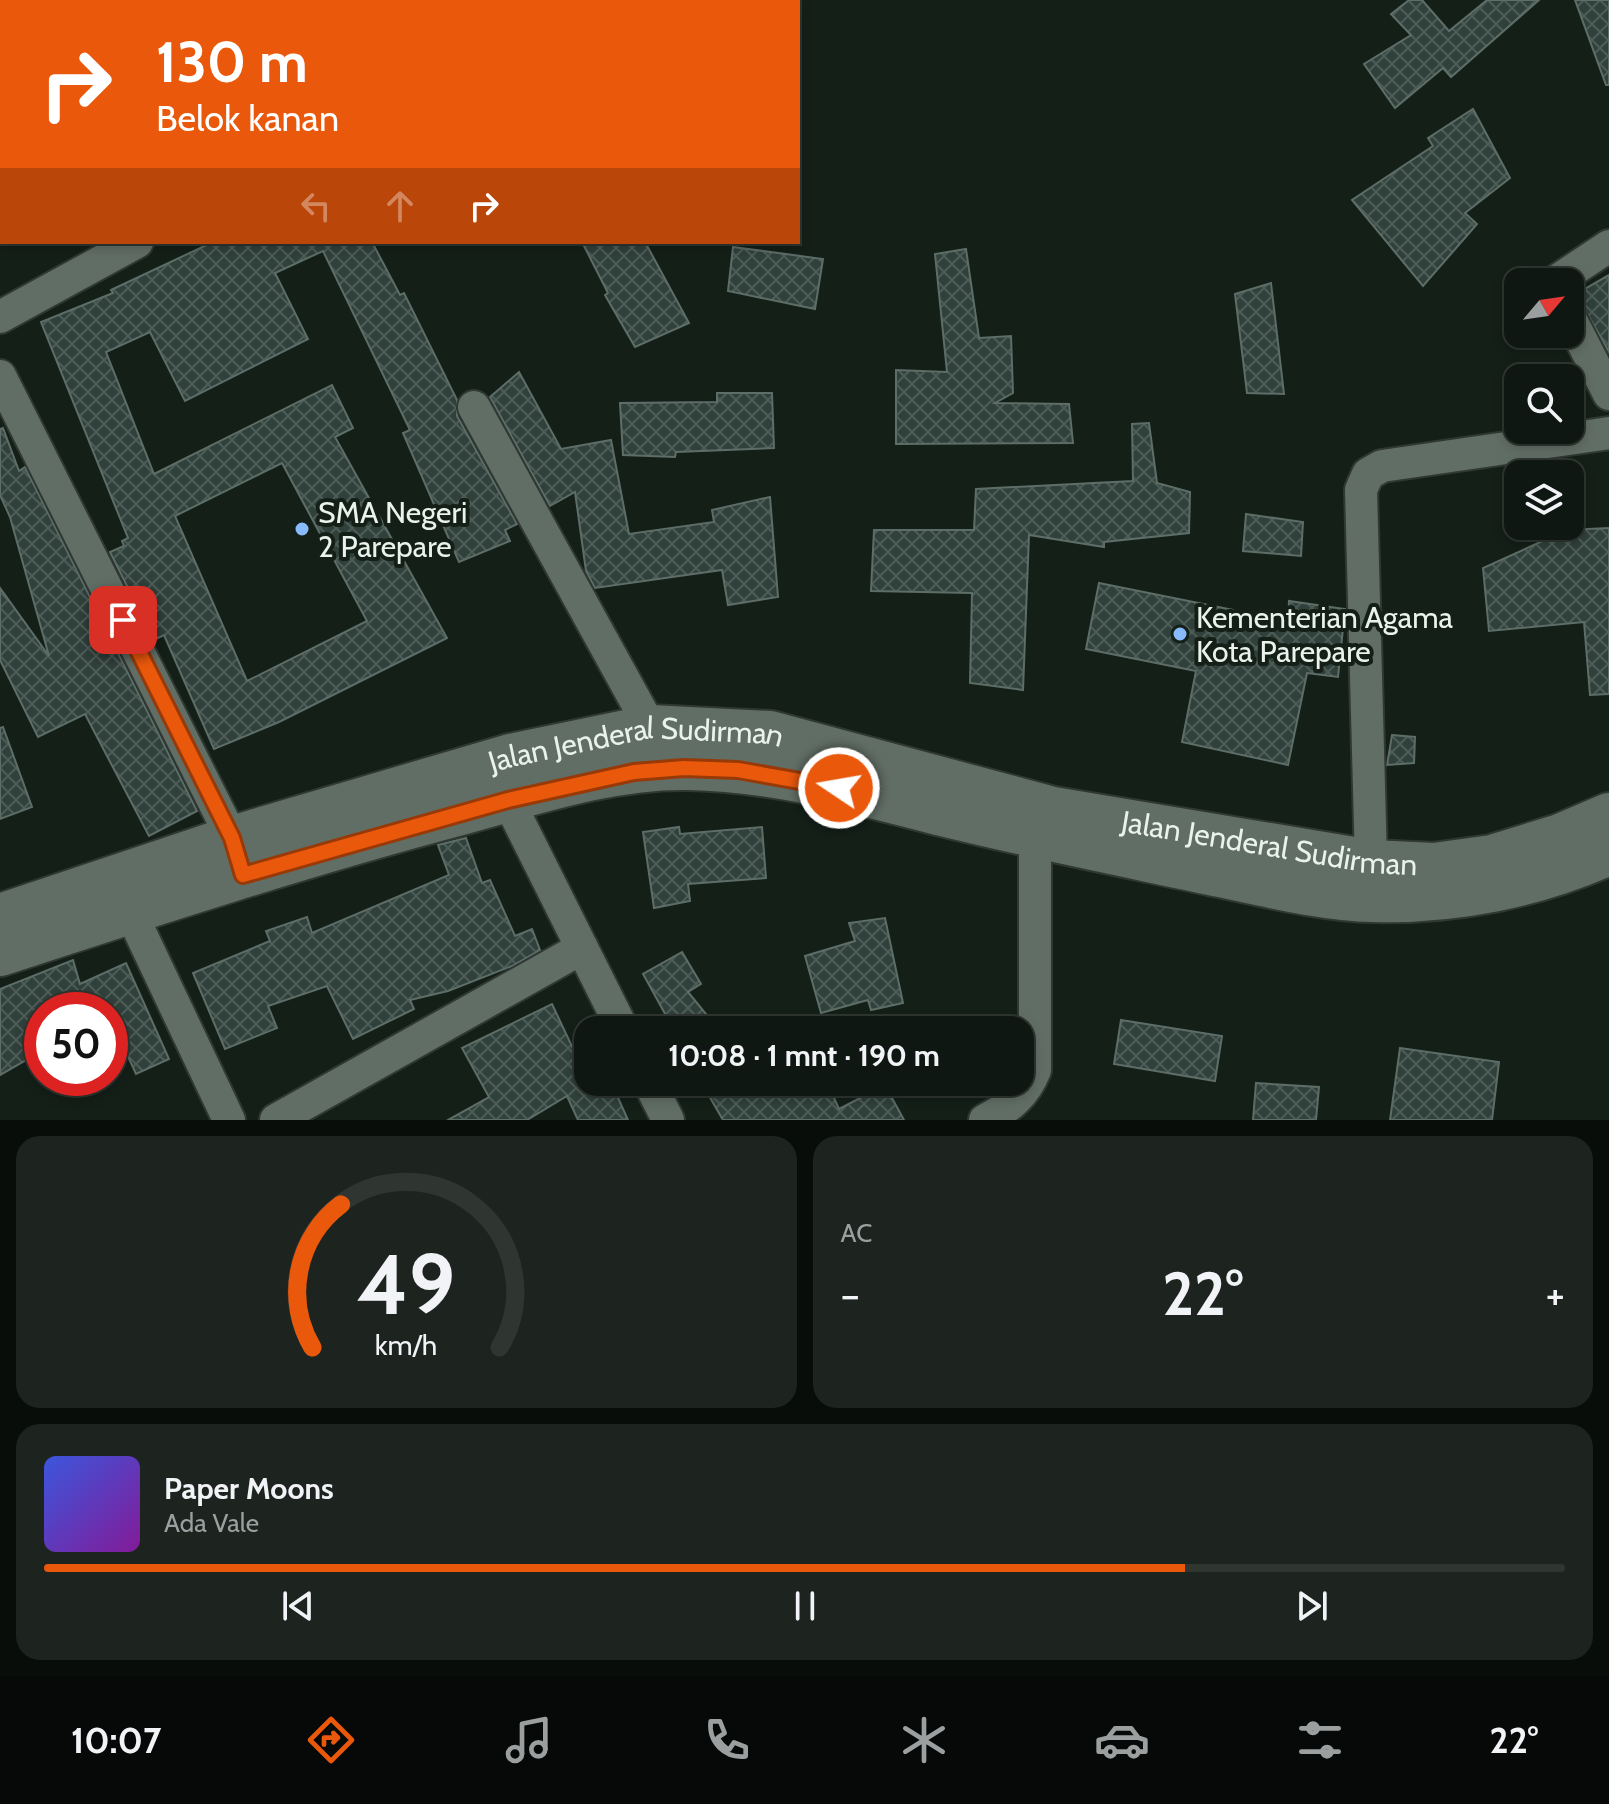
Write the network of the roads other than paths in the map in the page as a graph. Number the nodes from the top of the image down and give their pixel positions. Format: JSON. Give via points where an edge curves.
{"nodes":[{"id":1,"x":133,"y":244,"type":"edge"},
{"id":2,"x":1609,"y":246,"type":"edge"},
{"id":3,"x":1576,"y":268,"type":"edge"},
{"id":4,"x":0,"y":317,"type":"edge"},
{"id":5,"x":1584,"y":345,"type":"edge"},
{"id":6,"x":0,"y":376,"type":"edge"},
{"id":7,"x":1609,"y":394,"type":"edge"},
{"id":8,"x":474,"y":407,"type":"dead end"},
{"id":9,"x":1609,"y":433,"type":"edge"},
{"id":10,"x":650,"y":727,"type":"junction"},
{"id":11,"x":508,"y":800,"type":"junction"},
{"id":12,"x":1609,"y":815,"type":"edge"},
{"id":13,"x":1035,"y":820,"type":"junction"},
{"id":14,"x":1609,"y":853,"type":"edge"},
{"id":15,"x":238,"y":856,"type":"junction"},
{"id":16,"x":1371,"y":862,"type":"junction"},
{"id":17,"x":1436,"y":882,"type":"junction"},
{"id":18,"x":130,"y":911,"type":"junction"},
{"id":19,"x":0,"y":916,"type":"edge"},
{"id":20,"x":582,"y":948,"type":"junction"},
{"id":21,"x":0,"y":954,"type":"edge"},
{"id":22,"x":616,"y":1016,"type":"edge"},
{"id":23,"x":656,"y":1096,"type":"edge"},
{"id":24,"x":229,"y":1120,"type":"edge"},
{"id":25,"x":276,"y":1120,"type":"edge"},
{"id":26,"x":668,"y":1120,"type":"edge"},
{"id":27,"x":985,"y":1120,"type":"edge"}],
"edges":[{"from":1,"to":4,"type":"street"},
{"from":2,"to":3,"type":"street"},
{"from":5,"to":7,"type":"street"},
{"from":6,"to":15,"type":"street"},
{"from":8,"to":10,"type":"street"},
{"from":9,"to":16,"type":"street","via":[[1382,466],[1368,474],[1361,490]]},
{"from":10,"to":13,"type":"main road","name":"Jalan Jenderal Sudirman","via":[[770,733]]},
{"from":10,"to":15,"type":"main road","name":"Jalan Jenderal Sudirman","via":[[510,756]]},
{"from":11,"to":13,"type":"main road","name":"Jalan Jenderal Sudirman","via":[[634,772],[738,770]]},
{"from":11,"to":15,"type":"main road","name":"Jalan Jenderal Sudirman"},
{"from":11,"to":20,"type":"street"},
{"from":12,"to":17,"type":"main road","name":"Jalan Jenderal Sudirman"},
{"from":13,"to":16,"type":"main road","name":"Jalan Jenderal Sudirman"},
{"from":13,"to":17,"type":"main road","name":"Jalan Jenderal Sudirman","via":[[1253,882],[1356,898]]},
{"from":13,"to":27,"type":"street","via":[[1035,1070],[1027,1090]]},
{"from":14,"to":17,"type":"main road","name":"Jalan Jenderal Sudirman","via":[[1515,886]]},
{"from":15,"to":18,"type":"main road","name":"Jalan Jenderal Sudirman"},
{"from":15,"to":19,"type":"main road","name":"Jalan Jenderal Sudirman"},
{"from":16,"to":17,"type":"main road","name":"Jalan Jenderal Sudirman"},
{"from":18,"to":21,"type":"main road","name":"Jalan Jenderal Sudirman"},
{"from":18,"to":24,"type":"street"},
{"from":20,"to":22,"type":"street"},
{"from":20,"to":25,"type":"street"},
{"from":23,"to":26,"type":"street"}]}
